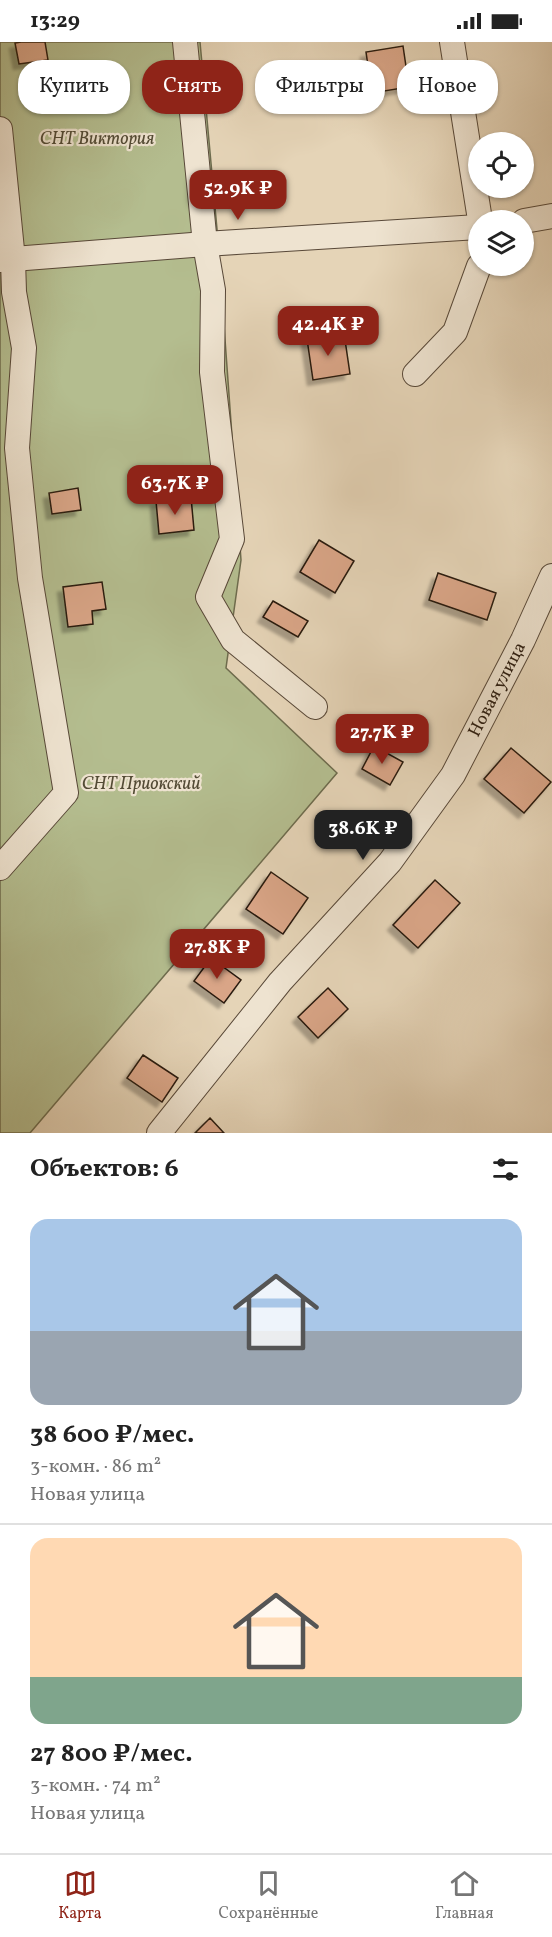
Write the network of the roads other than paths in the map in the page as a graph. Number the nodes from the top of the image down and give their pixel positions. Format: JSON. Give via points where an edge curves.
{"nodes":[{"id":1,"x":185,"y":42,"type":"edge"},
{"id":2,"x":452,"y":42,"type":"edge"},
{"id":3,"x":0,"y":129,"type":"edge"},
{"id":4,"x":478,"y":210,"type":"edge"},
{"id":5,"x":552,"y":216,"type":"edge"},
{"id":6,"x":534,"y":219,"type":"edge"},
{"id":7,"x":468,"y":228,"type":"edge"},
{"id":8,"x":205,"y":244,"type":"junction"},
{"id":9,"x":6,"y":260,"type":"edge"},
{"id":10,"x":475,"y":276,"type":"edge"},
{"id":11,"x":415,"y":374,"type":"dead end"},
{"id":12,"x":552,"y":576,"type":"edge"},
{"id":13,"x":315,"y":707,"type":"dead end"},
{"id":14,"x":0,"y":868,"type":"edge"},
{"id":15,"x":159,"y":1133,"type":"edge"}],
"edges":[{"from":1,"to":8,"type":"street"},
{"from":2,"to":4,"type":"street"},
{"from":3,"to":9,"type":"street"},
{"from":5,"to":6,"type":"street"},
{"from":7,"to":8,"type":"street"},
{"from":8,"to":9,"type":"street"},
{"from":8,"to":13,"type":"street","via":[[213,290],[212,372],[232,539],[208,597],[233,640]]},
{"from":9,"to":14,"type":"street","via":[[24,348],[17,448],[28,566],[66,793]]},
{"from":10,"to":11,"type":"street","via":[[455,332]]},
{"from":12,"to":15,"type":"street","name":"Новая улица","via":[[453,775],[390,862],[280,982]]}]}
